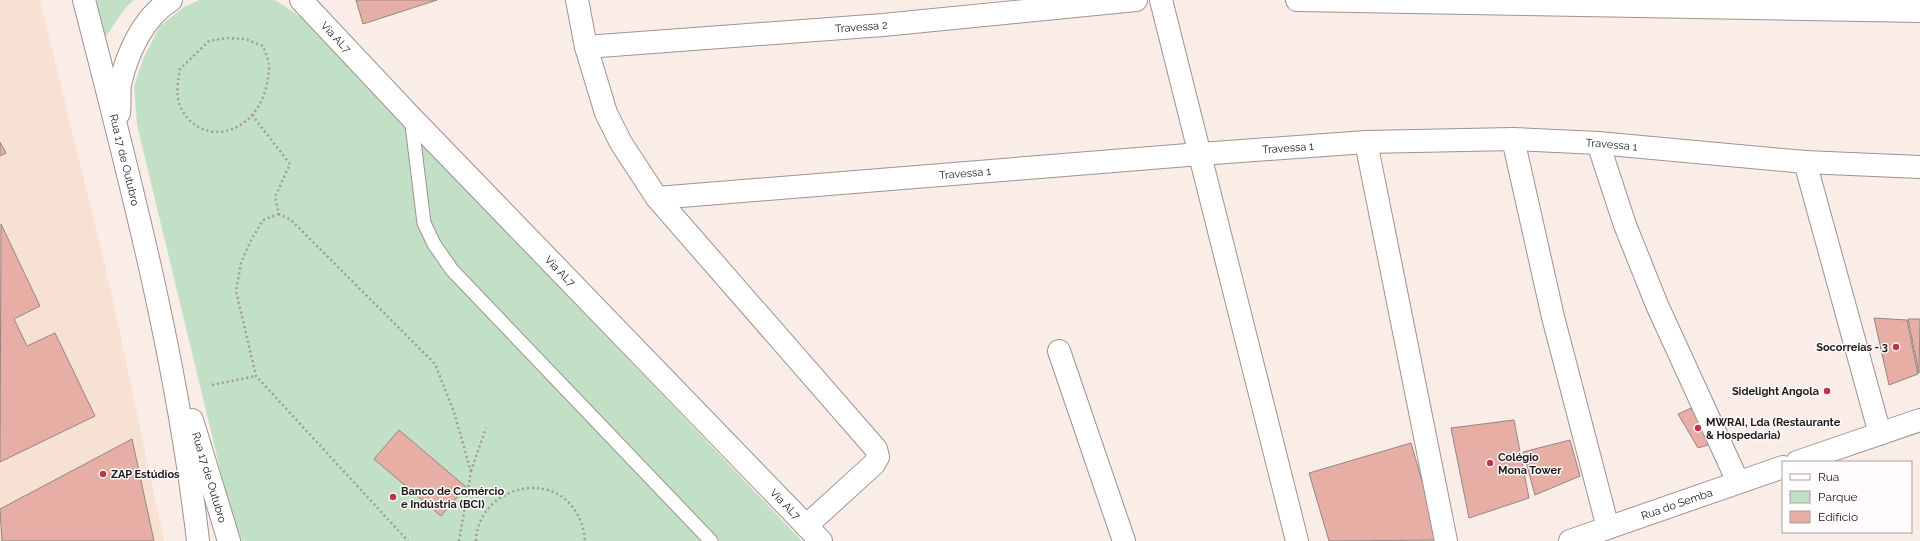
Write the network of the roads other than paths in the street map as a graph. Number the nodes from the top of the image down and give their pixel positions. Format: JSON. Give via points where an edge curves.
{"nodes":[{"id":1,"x":84,"y":0,"type":"edge"},
{"id":2,"x":171,"y":0,"type":"edge"},
{"id":3,"x":301,"y":0,"type":"edge"},
{"id":4,"x":576,"y":0,"type":"edge"},
{"id":5,"x":1136,"y":0,"type":"edge"},
{"id":6,"x":1161,"y":0,"type":"edge"},
{"id":7,"x":1297,"y":0,"type":"edge"},
{"id":8,"x":1920,"y":11,"type":"edge"},
{"id":9,"x":586,"y":47,"type":"junction"},
{"id":10,"x":411,"y":118,"type":"junction"},
{"id":11,"x":1513,"y":139,"type":"junction"},
{"id":12,"x":1366,"y":142,"type":"junction"},
{"id":13,"x":1598,"y":142,"type":"junction"},
{"id":14,"x":1200,"y":154,"type":"junction"},
{"id":15,"x":1805,"y":162,"type":"junction"},
{"id":16,"x":126,"y":163,"type":"junction"},
{"id":17,"x":1920,"y":167,"type":"edge"},
{"id":18,"x":657,"y":198,"type":"junction"},
{"id":19,"x":162,"y":321,"type":"junction"},
{"id":20,"x":1059,"y":351,"type":"dead end"},
{"id":21,"x":1920,"y":420,"type":"edge"},
{"id":22,"x":1880,"y":434,"type":"junction"},
{"id":23,"x":1801,"y":461,"type":"edge"},
{"id":24,"x":1782,"y":467,"type":"edge"},
{"id":25,"x":1738,"y":482,"type":"junction"},
{"id":26,"x":1608,"y":528,"type":"junction"},
{"id":27,"x":813,"y":533,"type":"edge"},
{"id":28,"x":198,"y":541,"type":"edge"},
{"id":29,"x":229,"y":541,"type":"edge"},
{"id":30,"x":710,"y":541,"type":"edge"},
{"id":31,"x":1124,"y":541,"type":"edge"},
{"id":32,"x":1297,"y":541,"type":"edge"},
{"id":33,"x":1446,"y":541,"type":"edge"},
{"id":34,"x":1570,"y":541,"type":"edge"}],
"edges":[{"from":1,"to":16,"type":"street","name":"Rua 17 de Outubro"},
{"from":2,"to":16,"type":"street","via":[[162,5],[139,34],[120,85],[119,117]]},
{"from":3,"to":10,"type":"street","name":"Via AL7"},
{"from":4,"to":9,"type":"street"},
{"from":5,"to":9,"type":"street","name":"Travessa 2","via":[[883,25]]},
{"from":6,"to":14,"type":"street"},
{"from":7,"to":8,"type":"street"},
{"from":9,"to":18,"type":"street","via":[[606,113],[621,143]]},
{"from":10,"to":27,"type":"street","name":"Via AL7"},
{"from":10,"to":30,"type":"lane","via":[[424,223],[434,244],[452,270]]},
{"from":11,"to":12,"type":"street","name":"Travessa 1"},
{"from":11,"to":13,"type":"street","name":"Travessa 1"},
{"from":11,"to":26,"type":"street","via":[[1553,316]]},
{"from":12,"to":14,"type":"street","name":"Travessa 1"},
{"from":12,"to":33,"type":"street"},
{"from":13,"to":15,"type":"street","name":"Travessa 1"},
{"from":13,"to":25,"type":"street","via":[[1625,225],[1654,298]]},
{"from":14,"to":18,"type":"street","name":"Travessa 1"},
{"from":14,"to":32,"type":"street"},
{"from":15,"to":17,"type":"street","name":"Travessa 1"},
{"from":15,"to":22,"type":"street"},
{"from":16,"to":19,"type":"street","name":"Rua 17 de Outubro"},
{"from":18,"to":27,"type":"street","via":[[876,449],[878,457],[874,464]]},
{"from":19,"to":28,"type":"street","name":"Rua 17 de Outubro","via":[[191,479]]},
{"from":19,"to":29,"type":"street","name":"Rua 17 de Outubro"},
{"from":20,"to":31,"type":"street"},
{"from":21,"to":22,"type":"street"},
{"from":22,"to":23,"type":"street"},
{"from":24,"to":25,"type":"street","name":"Rua do Semba"},
{"from":25,"to":26,"type":"street","name":"Rua do Semba"},
{"from":26,"to":34,"type":"street","name":"Rua do Semba"}]}
